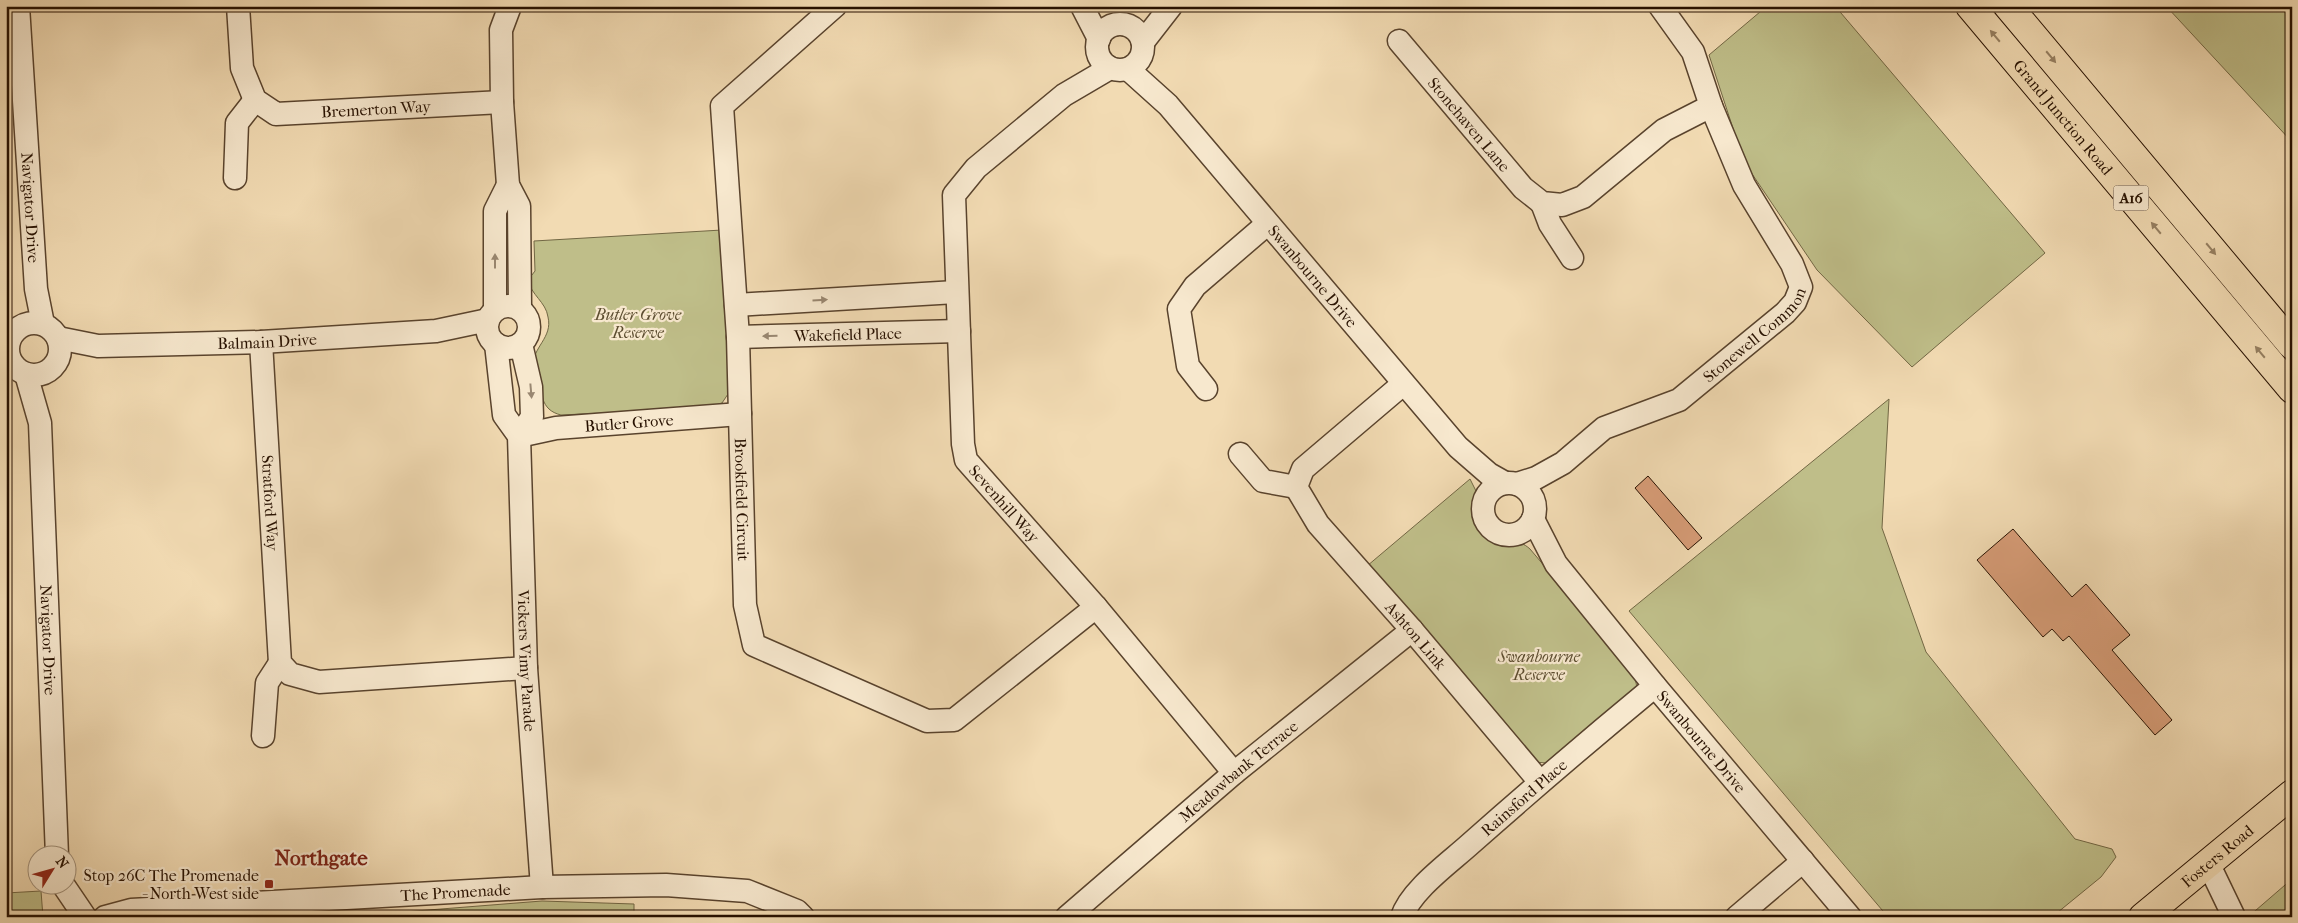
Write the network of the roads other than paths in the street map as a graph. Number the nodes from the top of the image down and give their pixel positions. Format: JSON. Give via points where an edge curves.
{"nodes":[{"id":1,"x":18,"y":6,"type":"edge"},
{"id":2,"x":238,"y":6,"type":"edge"},
{"id":3,"x":510,"y":6,"type":"edge"},
{"id":4,"x":835,"y":6,"type":"edge"},
{"id":5,"x":1082,"y":6,"type":"edge"},
{"id":6,"x":1088,"y":6,"type":"edge"},
{"id":7,"x":1164,"y":6,"type":"edge"},
{"id":8,"x":1171,"y":6,"type":"edge"},
{"id":9,"x":1660,"y":6,"type":"edge"},
{"id":10,"x":1970,"y":6,"type":"edge"},
{"id":11,"x":2008,"y":6,"type":"edge"},
{"id":12,"x":1399,"y":41,"type":"dead end"},
{"id":13,"x":1121,"y":48,"type":"junction"},
{"id":14,"x":254,"y":100,"type":"junction"},
{"id":15,"x":502,"y":102,"type":"junction"},
{"id":16,"x":1711,"y":106,"type":"junction"},
{"id":17,"x":236,"y":178,"type":"dead end"},
{"id":18,"x":508,"y":185,"type":"junction"},
{"id":19,"x":1542,"y":203,"type":"junction"},
{"id":20,"x":1267,"y":224,"type":"junction"},
{"id":21,"x":1572,"y":258,"type":"dead end"},
{"id":22,"x":956,"y":292,"type":"junction"},
{"id":23,"x":736,"y":305,"type":"junction"},
{"id":24,"x":520,"y":309,"type":"junction"},
{"id":25,"x":492,"y":328,"type":"junction"},
{"id":26,"x":959,"y":331,"type":"junction"},
{"id":27,"x":738,"y":337,"type":"junction"},
{"id":28,"x":262,"y":342,"type":"junction"},
{"id":29,"x":521,"y":344,"type":"junction"},
{"id":30,"x":2292,"y":345,"type":"edge"},
{"id":31,"x":29,"y":350,"type":"edge"},
{"id":32,"x":1403,"y":384,"type":"junction"},
{"id":33,"x":1206,"y":389,"type":"dead end"},
{"id":34,"x":2292,"y":389,"type":"edge"},
{"id":35,"x":740,"y":414,"type":"junction"},
{"id":36,"x":520,"y":436,"type":"junction"},
{"id":37,"x":1458,"y":447,"type":"junction"},
{"id":38,"x":1240,"y":454,"type":"dead end"},
{"id":39,"x":1563,"y":463,"type":"junction"},
{"id":40,"x":1511,"y":484,"type":"junction"},
{"id":41,"x":1296,"y":487,"type":"junction"},
{"id":42,"x":1486,"y":498,"type":"junction"},
{"id":43,"x":1529,"y":519,"type":"junction"},
{"id":44,"x":1096,"y":607,"type":"junction"},
{"id":45,"x":1412,"y":630,"type":"junction"},
{"id":46,"x":280,"y":663,"type":"junction"},
{"id":47,"x":526,"y":668,"type":"junction"},
{"id":48,"x":1655,"y":686,"type":"junction"},
{"id":49,"x":263,"y":736,"type":"dead end"},
{"id":50,"x":1234,"y":773,"type":"junction"},
{"id":51,"x":1540,"y":782,"type":"junction"},
{"id":52,"x":2292,"y":794,"type":"edge"},
{"id":53,"x":57,"y":846,"type":"edge"},
{"id":54,"x":1803,"y":861,"type":"junction"},
{"id":55,"x":2208,"y":863,"type":"junction"},
{"id":56,"x":542,"y":887,"type":"junction"},
{"id":57,"x":71,"y":896,"type":"edge"},
{"id":58,"x":1079,"y":913,"type":"edge"},
{"id":59,"x":1400,"y":916,"type":"edge"},
{"id":60,"x":85,"y":917,"type":"edge"},
{"id":61,"x":105,"y":917,"type":"edge"},
{"id":62,"x":803,"y":917,"type":"edge"},
{"id":63,"x":1737,"y":917,"type":"edge"},
{"id":64,"x":1850,"y":917,"type":"edge"},
{"id":65,"x":2143,"y":917,"type":"edge"},
{"id":66,"x":2234,"y":917,"type":"edge"}],
"edges":[{"from":1,"to":31,"type":"street","name":"Navigator Drive","via":[[36,289]]},
{"from":2,"to":14,"type":"street","via":[[242,68]]},
{"from":3,"to":15,"type":"street","via":[[501,30]]},
{"from":4,"to":23,"type":"street","name":"Brookfield Circuit","via":[[722,106]]},
{"from":5,"to":13,"type":"street","name":"Swanbourne Drive"},
{"from":6,"to":13,"type":"street","name":"Swanbourne Drive"},
{"from":7,"to":13,"type":"street","name":"Sevenhill Way"},
{"from":8,"to":13,"type":"street","name":"Sevenhill Way"},
{"from":9,"to":16,"type":"street","name":"Stonewell Common","via":[[1693,52]]},
{"from":34,"to":10,"type":"main road","name":"Grand Junction Road","number":"A16","one_way":true},
{"from":11,"to":30,"type":"main road","name":"Grand Junction Road","number":"A16","one_way":true},
{"from":12,"to":19,"type":"street","name":"Stonehaven Lane","via":[[1523,188]]},
{"from":13,"to":20,"type":"street","name":"Swanbourne Drive"},
{"from":13,"to":22,"type":"street","name":"Sevenhill Way","via":[[976,168],[954,195]]},
{"from":14,"to":15,"type":"street","name":"Bremerton Way","via":[[276,114]]},
{"from":14,"to":17,"type":"street","via":[[237,123]]},
{"from":15,"to":18,"type":"street"},
{"from":16,"to":19,"type":"street","via":[[1664,130],[1583,196],[1562,205]]},
{"from":16,"to":39,"type":"street","name":"Stonewell Common","via":[[1744,185],[1792,264],[1800,287],[1795,302],[1679,400],[1604,428]]},
{"from":18,"to":24,"type":"street","via":[[519,206]]},
{"from":25,"to":18,"type":"street","one_way":true,"via":[[495,211]]},
{"from":19,"to":21,"type":"street","name":"Stonehaven Lane","via":[[1550,224]]},
{"from":20,"to":32,"type":"street","name":"Swanbourne Drive"},
{"from":20,"to":33,"type":"street","via":[[1195,286],[1179,308],[1188,366]]},
{"from":23,"to":22,"type":"street","name":"Wakefield Place","one_way":true},
{"from":22,"to":26,"type":"street","name":"Sevenhill Way"},
{"from":23,"to":27,"type":"street","name":"Brookfield Circuit"},
{"from":24,"to":25,"type":"street","via":[[508,305]]},
{"from":24,"to":29,"type":"street","via":[[525,313],[529,326],[526,339]]},
{"from":25,"to":28,"type":"street","name":"Balmain Drive"},
{"from":25,"to":29,"type":"street","via":[[509,348]]},
{"from":25,"to":36,"type":"street","via":[[504,415]]},
{"from":26,"to":27,"type":"street","name":"Wakefield Place","one_way":true},
{"from":26,"to":44,"type":"street","name":"Sevenhill Way","via":[[966,460]]},
{"from":27,"to":35,"type":"street","name":"Brookfield Circuit"},
{"from":28,"to":31,"type":"street","name":"Balmain Drive"},
{"from":28,"to":46,"type":"street","name":"Stratford Way"},
{"from":29,"to":36,"type":"street","one_way":true,"via":[[531,387],[532,417]]},
{"from":31,"to":53,"type":"street","name":"Navigator Drive","via":[[45,395],[40,424]]},
{"from":32,"to":37,"type":"street","name":"Swanbourne Drive"},
{"from":32,"to":41,"type":"street","via":[[1303,469]]},
{"from":35,"to":36,"type":"street","name":"Butler Grove","via":[[556,428]]},
{"from":35,"to":44,"type":"street","name":"Brookfield Circuit","via":[[745,605],[754,645],[927,721],[954,720]]},
{"from":36,"to":47,"type":"street","name":"Vickers Vimy Parade"},
{"from":37,"to":40,"type":"street","name":"Swanbourne Drive","via":[[1489,474]]},
{"from":37,"to":42,"type":"street","name":"Swanbourne Drive"},
{"from":38,"to":41,"type":"street","via":[[1263,481]]},
{"from":39,"to":40,"type":"street","name":"Stonewell Common","via":[[1536,478]]},
{"from":39,"to":43,"type":"street","name":"Stonewell Common"},
{"from":40,"to":42,"type":"street","via":[[1494,488]]},
{"from":40,"to":43,"type":"street","via":[[1529,493]]},
{"from":41,"to":45,"type":"street","name":"Ashton Link","via":[[1318,524]]},
{"from":42,"to":43,"type":"street","via":[[1484,515],[1494,530],[1502,534]]},
{"from":43,"to":48,"type":"street","name":"Swanbourne Drive","via":[[1556,564]]},
{"from":44,"to":50,"type":"street","name":"Sevenhill Way"},
{"from":45,"to":50,"type":"street","name":"Meadowbank Terrace"},
{"from":45,"to":51,"type":"street","name":"Ashton Link"},
{"from":46,"to":47,"type":"street","via":[[290,674],[319,682]]},
{"from":46,"to":49,"type":"street","via":[[267,683]]},
{"from":47,"to":56,"type":"street","name":"Vickers Vimy Parade"},
{"from":48,"to":51,"type":"street","name":"Rainsford Place"},
{"from":48,"to":54,"type":"street","name":"Swanbourne Drive"},
{"from":50,"to":58,"type":"street","name":"Meadowbank Terrace"},
{"from":51,"to":59,"type":"street","name":"Rainsford Place","via":[[1410,900]]},
{"from":52,"to":55,"type":"main road","name":"Fosters Road"},
{"from":54,"to":63,"type":"street"},
{"from":54,"to":64,"type":"street","name":"Swanbourne Drive"},
{"from":55,"to":65,"type":"main road","name":"Fosters Road"},
{"from":55,"to":66,"type":"street"},
{"from":56,"to":61,"type":"street","name":"The Promenade","via":[[131,910]]},
{"from":56,"to":62,"type":"street","name":"The Promenade","via":[[666,885],[747,891],[797,911]]},
{"from":57,"to":60,"type":"street"}]}
